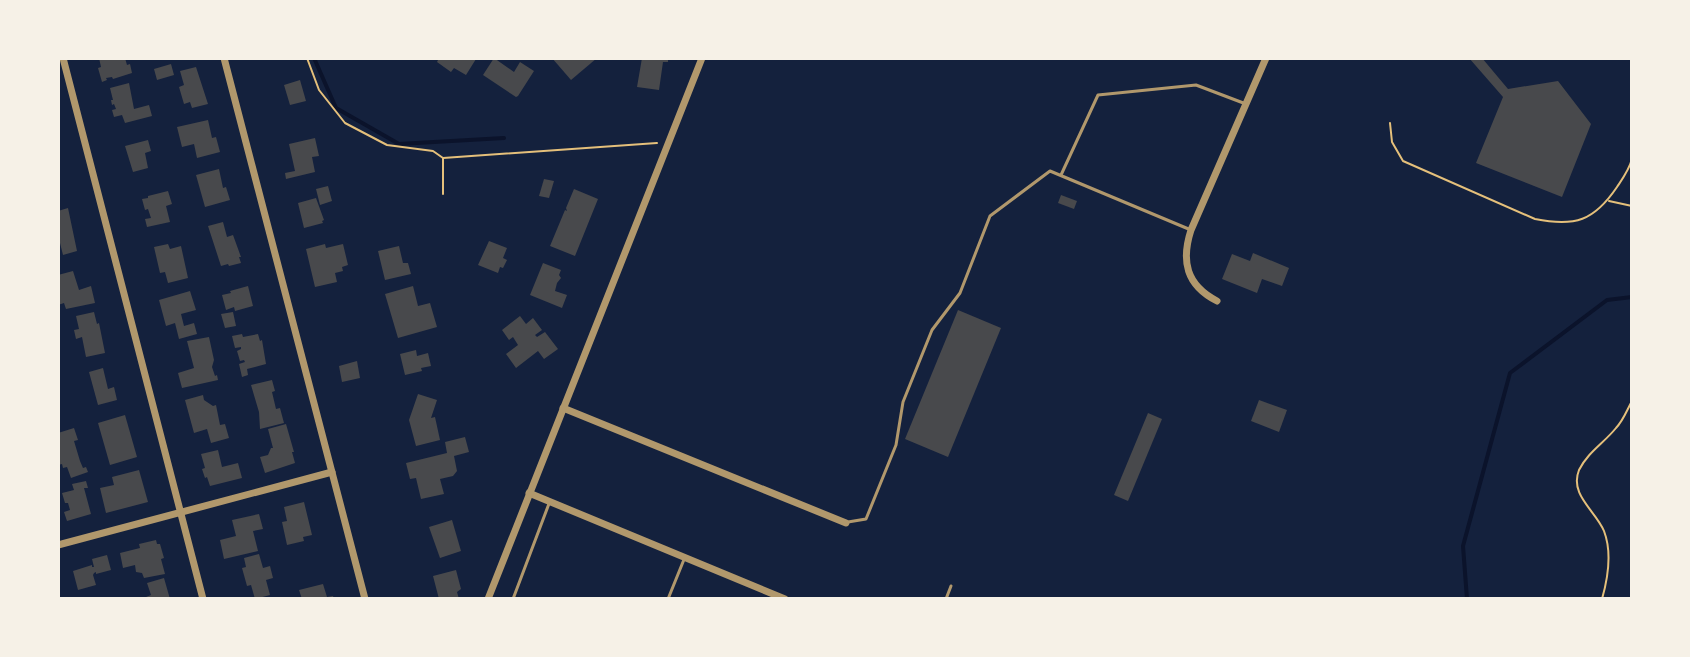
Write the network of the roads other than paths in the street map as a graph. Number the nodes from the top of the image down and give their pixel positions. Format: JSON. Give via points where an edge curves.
{"nodes":[{"id":1,"x":63,"y":58,"type":"edge"},
{"id":2,"x":224,"y":58,"type":"edge"},
{"id":3,"x":702,"y":58,"type":"edge"},
{"id":4,"x":1266,"y":58,"type":"edge"},
{"id":5,"x":1246,"y":104,"type":"junction"},
{"id":6,"x":1061,"y":175,"type":"junction"},
{"id":7,"x":1191,"y":230,"type":"junction"},
{"id":8,"x":1217,"y":301,"type":"dead end"},
{"id":9,"x":563,"y":408,"type":"junction"},
{"id":10,"x":332,"y":472,"type":"junction"},
{"id":11,"x":529,"y":493,"type":"junction"},
{"id":12,"x":550,"y":501,"type":"junction"},
{"id":13,"x":181,"y":512,"type":"junction"},
{"id":14,"x":846,"y":523,"type":"joint"},
{"id":15,"x":58,"y":545,"type":"edge"},
{"id":16,"x":685,"y":557,"type":"junction"},
{"id":17,"x":951,"y":586,"type":"dead end"},
{"id":18,"x":203,"y":599,"type":"edge"},
{"id":19,"x":365,"y":599,"type":"edge"},
{"id":20,"x":488,"y":599,"type":"edge"},
{"id":21,"x":513,"y":599,"type":"edge"},
{"id":22,"x":668,"y":599,"type":"edge"},
{"id":23,"x":785,"y":599,"type":"edge"},
{"id":24,"x":946,"y":599,"type":"edge"}],
"edges":[{"from":1,"to":13,"type":"street"},
{"from":2,"to":10,"type":"street"},
{"from":3,"to":9,"type":"street"},
{"from":4,"to":5,"type":"street"},
{"from":5,"to":6,"type":"lane","via":[[1196,85],[1098,95]]},
{"from":5,"to":7,"type":"street"},
{"from":6,"to":7,"type":"lane"},
{"from":6,"to":14,"type":"lane","via":[[1050,171],[990,216],[960,293],[932,330],[866,519]]},
{"from":7,"to":8,"type":"street","via":[[1186,246],[1191,280]]},
{"from":9,"to":11,"type":"street"},
{"from":9,"to":14,"type":"street"},
{"from":10,"to":13,"type":"street"},
{"from":10,"to":19,"type":"street"},
{"from":11,"to":12,"type":"street"},
{"from":11,"to":20,"type":"street"},
{"from":12,"to":16,"type":"street"},
{"from":12,"to":21,"type":"lane"},
{"from":13,"to":15,"type":"street"},
{"from":13,"to":18,"type":"street"},
{"from":16,"to":22,"type":"lane"},
{"from":16,"to":23,"type":"street"},
{"from":17,"to":24,"type":"lane"}]}
